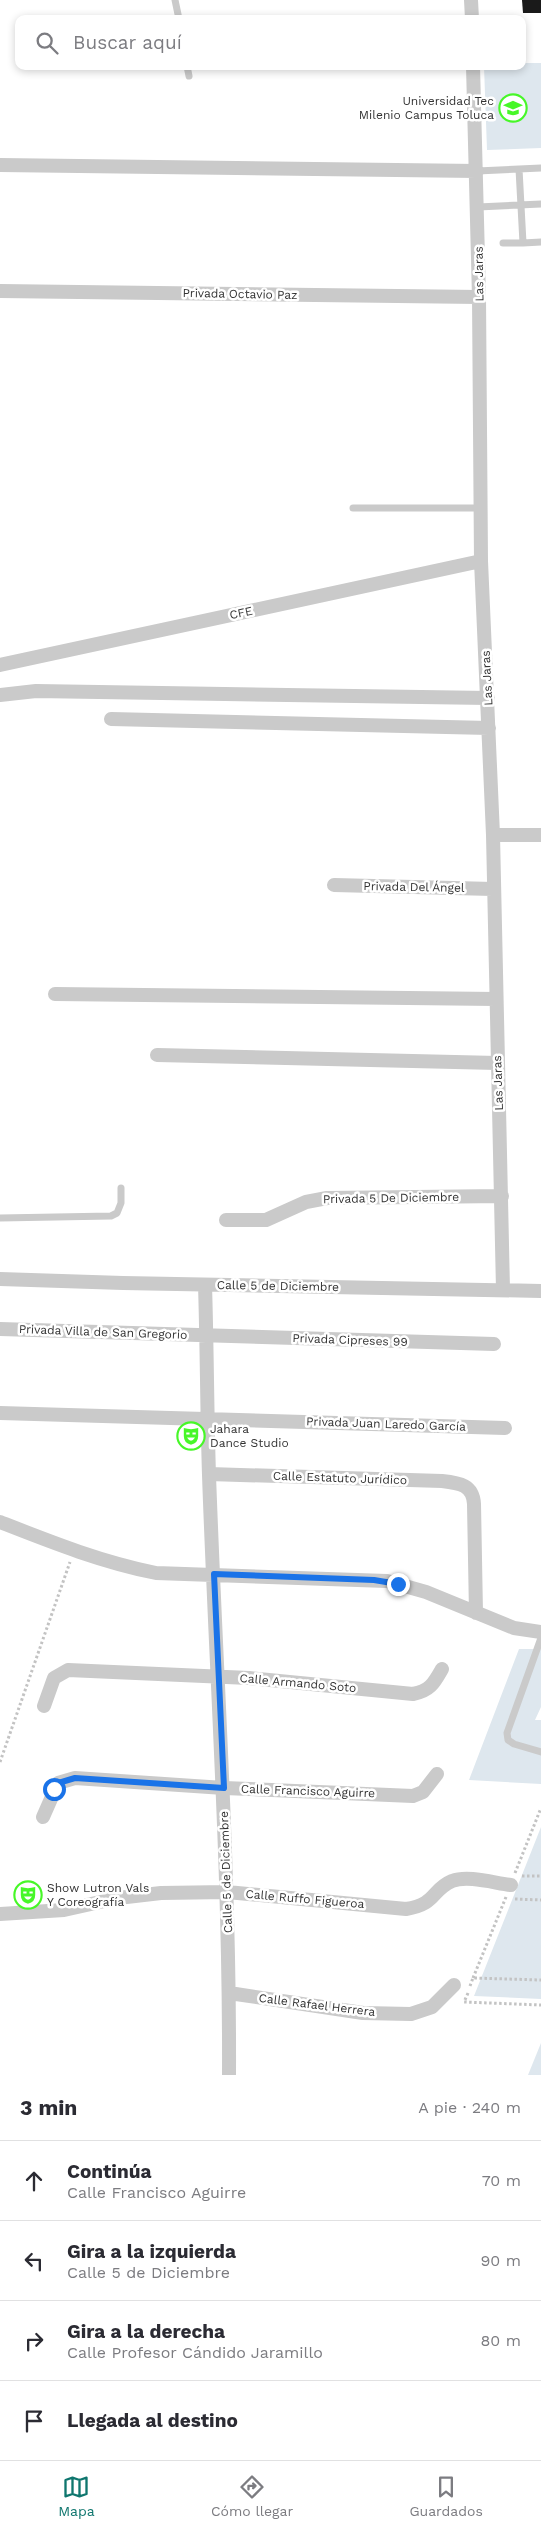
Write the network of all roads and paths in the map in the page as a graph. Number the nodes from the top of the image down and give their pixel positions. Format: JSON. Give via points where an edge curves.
{"nodes":[{"id":1,"x":176,"y":0,"type":"edge"},
{"id":2,"x":472,"y":0,"type":"edge"},
{"id":3,"x":178,"y":15,"type":"edge"},
{"id":4,"x":472,"y":15,"type":"edge"},
{"id":5,"x":188,"y":70,"type":"edge"},
{"id":6,"x":473,"y":70,"type":"edge"},
{"id":7,"x":189,"y":76,"type":"dead end"},
{"id":8,"x":0,"y":165,"type":"edge"},
{"id":9,"x":541,"y":168,"type":"edge"},
{"id":10,"x":520,"y":169,"type":"junction"},
{"id":11,"x":476,"y":171,"type":"junction"},
{"id":12,"x":520,"y":204,"type":"junction"},
{"id":13,"x":541,"y":204,"type":"edge"},
{"id":14,"x":478,"y":207,"type":"junction"},
{"id":15,"x":541,"y":242,"type":"edge"},
{"id":16,"x":504,"y":243,"type":"dead end"},
{"id":17,"x":523,"y":243,"type":"junction"},
{"id":18,"x":0,"y":291,"type":"edge"},
{"id":19,"x":479,"y":297,"type":"junction"},
{"id":20,"x":353,"y":508,"type":"dead end"},
{"id":21,"x":480,"y":508,"type":"junction"},
{"id":22,"x":481,"y":561,"type":"junction"},
{"id":23,"x":0,"y":665,"type":"edge"},
{"id":24,"x":0,"y":695,"type":"edge"},
{"id":25,"x":488,"y":698,"type":"junction"},
{"id":26,"x":111,"y":719,"type":"dead end"},
{"id":27,"x":489,"y":728,"type":"junction"},
{"id":28,"x":541,"y":834,"type":"edge"},
{"id":29,"x":493,"y":835,"type":"junction"},
{"id":30,"x":334,"y":885,"type":"dead end"},
{"id":31,"x":493,"y":889,"type":"junction"},
{"id":32,"x":55,"y":994,"type":"dead end"},
{"id":33,"x":496,"y":999,"type":"junction"},
{"id":34,"x":157,"y":1055,"type":"dead end"},
{"id":35,"x":497,"y":1063,"type":"junction"},
{"id":36,"x":121,"y":1188,"type":"dead end"},
{"id":37,"x":502,"y":1196,"type":"junction"},
{"id":38,"x":0,"y":1218,"type":"edge"},
{"id":39,"x":226,"y":1220,"type":"dead end"},
{"id":40,"x":0,"y":1279,"type":"edge"},
{"id":41,"x":205,"y":1285,"type":"junction"},
{"id":42,"x":503,"y":1290,"type":"junction"},
{"id":43,"x":541,"y":1291,"type":"edge"},
{"id":44,"x":0,"y":1329,"type":"edge"},
{"id":45,"x":206,"y":1335,"type":"junction"},
{"id":46,"x":494,"y":1344,"type":"dead end"},
{"id":47,"x":0,"y":1413,"type":"edge"},
{"id":48,"x":208,"y":1419,"type":"junction"},
{"id":49,"x":505,"y":1428,"type":"dead end"},
{"id":50,"x":209,"y":1474,"type":"junction"},
{"id":51,"x":0,"y":1522,"type":"edge"},
{"id":52,"x":74,"y":1552,"type":"junction"},
{"id":53,"x":214,"y":1574,"type":"junction"},
{"id":54,"x":476,"y":1613,"type":"junction"},
{"id":55,"x":541,"y":1632,"type":"edge"},
{"id":56,"x":541,"y":1638,"type":"edge"},
{"id":57,"x":442,"y":1669,"type":"dead end"},
{"id":58,"x":218,"y":1676,"type":"junction"},
{"id":59,"x":44,"y":1706,"type":"dead end"},
{"id":60,"x":541,"y":1752,"type":"edge"},
{"id":61,"x":0,"y":1762,"type":"edge"},
{"id":62,"x":437,"y":1774,"type":"dead end"},
{"id":63,"x":224,"y":1788,"type":"junction"},
{"id":64,"x":43,"y":1817,"type":"dead end"},
{"id":65,"x":541,"y":1876,"type":"edge"},
{"id":66,"x":512,"y":1880,"type":"joint"},
{"id":67,"x":227,"y":1892,"type":"junction"},
{"id":68,"x":505,"y":1898,"type":"dead end"},
{"id":69,"x":541,"y":1900,"type":"edge"},
{"id":70,"x":0,"y":1914,"type":"edge"},
{"id":71,"x":541,"y":1980,"type":"edge"},
{"id":72,"x":454,"y":1985,"type":"joint"},
{"id":73,"x":470,"y":1986,"type":"junction"},
{"id":74,"x":229,"y":1993,"type":"junction"},
{"id":75,"x":541,"y":2005,"type":"edge"},
{"id":76,"x":229,"y":2075,"type":"edge"}],
"edges":[{"from":1,"to":3,"type":"lane"},
{"from":2,"to":4,"type":"street"},
{"from":5,"to":7,"type":"lane"},
{"from":6,"to":11,"type":"street","name":"Las Jaras"},
{"from":8,"to":11,"type":"street"},
{"from":9,"to":10,"type":"lane"},
{"from":10,"to":11,"type":"lane"},
{"from":10,"to":12,"type":"lane"},
{"from":11,"to":14,"type":"street","name":"Las Jaras"},
{"from":12,"to":13,"type":"lane"},
{"from":12,"to":14,"type":"lane"},
{"from":12,"to":17,"type":"lane"},
{"from":14,"to":19,"type":"street","name":"Las Jaras"},
{"from":15,"to":17,"type":"lane"},
{"from":16,"to":17,"type":"lane"},
{"from":18,"to":19,"type":"street","name":"Privada Octavio Paz"},
{"from":19,"to":21,"type":"street","name":"Las Jaras"},
{"from":20,"to":21,"type":"lane"},
{"from":21,"to":22,"type":"street","name":"Las Jaras"},
{"from":22,"to":23,"type":"street","name":"CFE"},
{"from":22,"to":25,"type":"street","name":"Las Jaras"},
{"from":24,"to":25,"type":"street","via":[[36,691]]},
{"from":25,"to":27,"type":"street","name":"Las Jaras"},
{"from":26,"to":27,"type":"street"},
{"from":27,"to":29,"type":"street","name":"Las Jaras"},
{"from":28,"to":29,"type":"street"},
{"from":29,"to":31,"type":"street","name":"Las Jaras"},
{"from":30,"to":31,"type":"street","name":"Privada Del Ángel"},
{"from":31,"to":33,"type":"street","name":"Las Jaras"},
{"from":32,"to":33,"type":"street"},
{"from":33,"to":35,"type":"street","name":"Las Jaras"},
{"from":34,"to":35,"type":"street"},
{"from":35,"to":37,"type":"street","name":"Las Jaras"},
{"from":36,"to":38,"type":"lane","via":[[122,1203],[117,1213],[111,1216]]},
{"from":37,"to":39,"type":"street","name":"Privada 5 De Diciembre","via":[[327,1198],[306,1202],[266,1220]]},
{"from":37,"to":42,"type":"street","name":"Las Jaras"},
{"from":40,"to":41,"type":"street"},
{"from":41,"to":42,"type":"street","name":"Calle 5 de Diciembre"},
{"from":41,"to":45,"type":"street","name":"Calle 5 de Diciembre"},
{"from":42,"to":43,"type":"street","name":"Calle 5 de Diciembre"},
{"from":44,"to":45,"type":"street","name":"Privada Villa de San Gregorio"},
{"from":45,"to":46,"type":"street","name":"Privada Cipreses 99"},
{"from":45,"to":48,"type":"street","name":"Calle 5 de Diciembre"},
{"from":47,"to":48,"type":"street"},
{"from":48,"to":49,"type":"street","name":"Privada Juan Laredo García"},
{"from":48,"to":50,"type":"street","name":"Calle 5 de Diciembre"},
{"from":50,"to":53,"type":"street","name":"Calle 5 de Diciembre"},
{"from":50,"to":54,"type":"street","name":"Calle Estatuto Jurídico","via":[[442,1481],[469,1488],[474,1504]]},
{"from":51,"to":52,"type":"street"},
{"from":52,"to":53,"type":"street","via":[[156,1573]]},
{"from":52,"to":61,"type":"path"},
{"from":53,"to":54,"type":"street","via":[[387,1582],[426,1592]]},
{"from":53,"to":58,"type":"street","name":"Calle 5 de Diciembre"},
{"from":54,"to":55,"type":"street","via":[[514,1628]]},
{"from":56,"to":60,"type":"lane","via":[[507,1733],[508,1740],[514,1744]]},
{"from":57,"to":58,"type":"street","name":"Calle Armando Soto","via":[[432,1687],[413,1694]]},
{"from":58,"to":59,"type":"street","name":"Calle Armando Soto","via":[[68,1670],[54,1678]]},
{"from":58,"to":63,"type":"street","name":"Calle 5 de Diciembre"},
{"from":62,"to":63,"type":"street","name":"Calle Francisco Aguirre","via":[[423,1792],[413,1796]]},
{"from":63,"to":64,"type":"street","name":"Calle Francisco Aguirre","via":[[75,1778],[58,1783]]},
{"from":63,"to":67,"type":"street","name":"Calle 5 de Diciembre"},
{"from":65,"to":66,"type":"path"},
{"from":66,"to":67,"type":"street","name":"Calle Ruffo Figueroa","via":[[460,1879],[450,1882],[426,1904],[406,1909]]},
{"from":67,"to":70,"type":"street","name":"Calle Ruffo Figueroa","via":[[161,1893],[64,1910]]},
{"from":67,"to":74,"type":"street","name":"Calle 5 de Diciembre"},
{"from":68,"to":69,"type":"path"},
{"from":71,"to":73,"type":"path","via":[[474,1978]]},
{"from":72,"to":73,"type":"path"},
{"from":72,"to":74,"type":"street","name":"Calle Rafael Herrera","via":[[432,2007],[411,2014],[363,2013]]},
{"from":73,"to":75,"type":"path","via":[[464,2002]]},
{"from":74,"to":76,"type":"street","name":"Calle 5 de Diciembre"}]}
